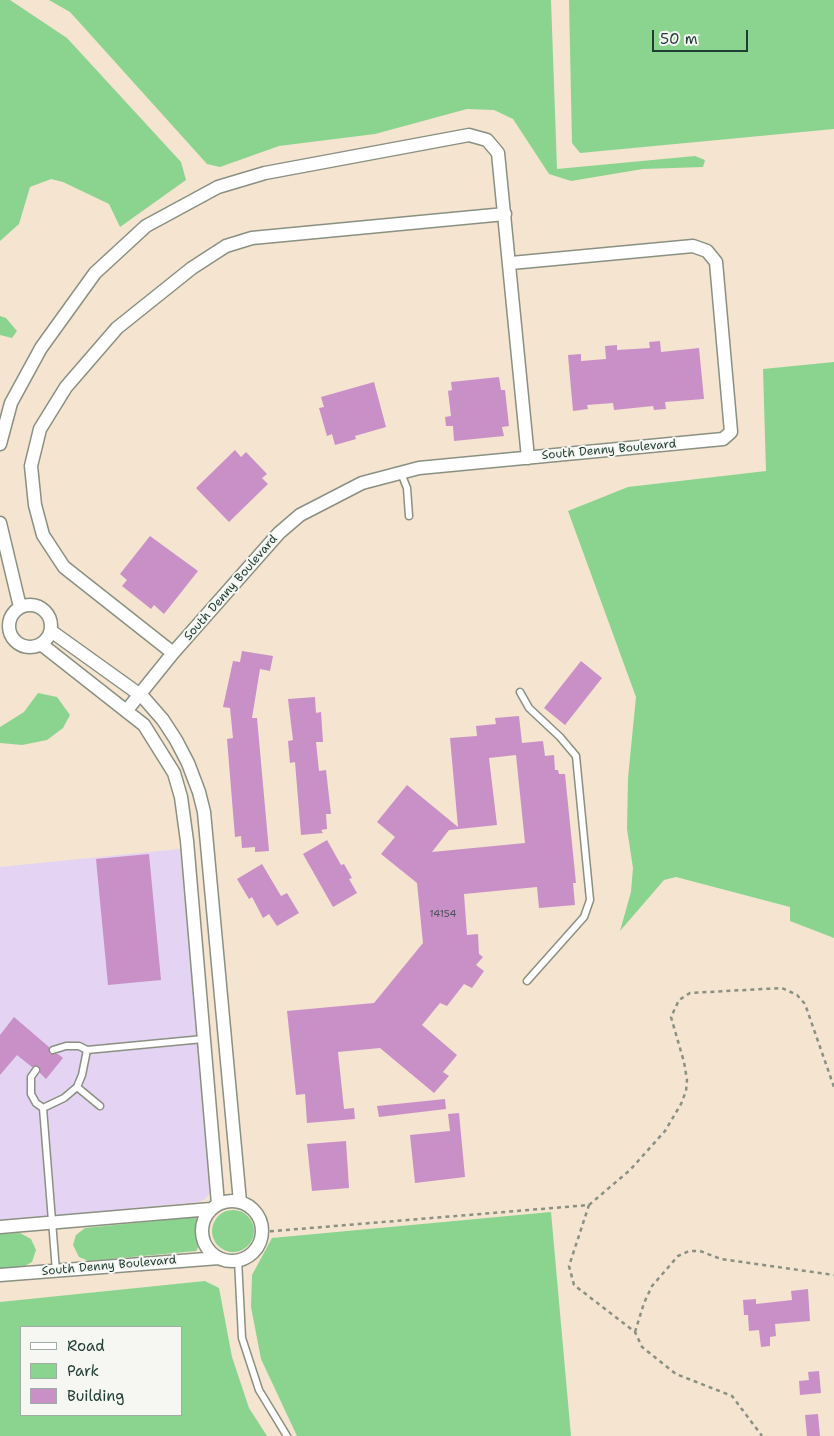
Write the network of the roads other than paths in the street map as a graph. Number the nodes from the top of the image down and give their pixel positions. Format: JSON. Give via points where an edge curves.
{"nodes":[{"id":1,"x":505,"y":214,"type":"junction"},
{"id":2,"x":511,"y":263,"type":"junction"},
{"id":3,"x":0,"y":444,"type":"edge"},
{"id":4,"x":528,"y":458,"type":"junction"},
{"id":5,"x":400,"y":472,"type":"junction"},
{"id":6,"x":409,"y":516,"type":"dead end"},
{"id":7,"x":0,"y":524,"type":"edge"},
{"id":8,"x":20,"y":607,"type":"junction"},
{"id":9,"x":51,"y":631,"type":"junction"},
{"id":10,"x":41,"y":644,"type":"junction"},
{"id":11,"x":174,"y":653,"type":"junction"},
{"id":12,"x":520,"y":692,"type":"dead end"},
{"id":13,"x":140,"y":695,"type":"junction"},
{"id":14,"x":127,"y":710,"type":"junction"},
{"id":15,"x":527,"y":981,"type":"dead end"},
{"id":16,"x":224,"y":1037,"type":"junction"},
{"id":17,"x":203,"y":1039,"type":"junction"},
{"id":18,"x":53,"y":1050,"type":"dead end"},
{"id":19,"x":86,"y":1050,"type":"junction"},
{"id":20,"x":36,"y":1070,"type":"dead end"},
{"id":21,"x":77,"y":1087,"type":"junction"},
{"id":22,"x":100,"y":1106,"type":"dead end"},
{"id":23,"x":44,"y":1108,"type":"junction"},
{"id":24,"x":234,"y":1138,"type":"junction"},
{"id":25,"x":213,"y":1140,"type":"junction"},
{"id":26,"x":240,"y":1202,"type":"junction"},
{"id":27,"x":214,"y":1207,"type":"junction"},
{"id":28,"x":52,"y":1223,"type":"junction"},
{"id":29,"x":0,"y":1227,"type":"edge"},
{"id":30,"x":219,"y":1258,"type":"junction"},
{"id":31,"x":238,"y":1260,"type":"junction"},
{"id":32,"x":56,"y":1271,"type":"junction"},
{"id":33,"x":0,"y":1275,"type":"edge"},
{"id":34,"x":287,"y":1436,"type":"edge"}],
"edges":[{"from":1,"to":2,"type":"street"},
{"from":1,"to":3,"type":"street","via":[[498,153],[487,140],[469,135],[265,173],[218,187],[146,226],[95,273],[37,356],[11,403]]},
{"from":1,"to":11,"type":"street","via":[[252,238],[226,246],[192,268],[117,328],[66,387],[40,429],[31,466],[34,505],[44,536],[64,567]]},
{"from":2,"to":4,"type":"street"},
{"from":2,"to":4,"type":"street","name":"South Denny Boulevard","via":[[693,246],[707,251],[716,262],[731,432],[723,439]]},
{"from":4,"to":5,"type":"street","name":"South Denny Boulevard"},
{"from":5,"to":6,"type":"lane","via":[[407,488]]},
{"from":5,"to":11,"type":"street","name":"South Denny Boulevard","via":[[362,482],[300,515],[256,557]]},
{"from":7,"to":8,"type":"street"},
{"from":8,"to":9,"type":"street","via":[[31,605],[42,609],[50,620]]},
{"from":8,"to":10,"type":"street","via":[[9,623],[11,636],[28,647]]},
{"from":9,"to":10,"type":"street"},
{"from":9,"to":13,"type":"street"},
{"from":10,"to":14,"type":"street"},
{"from":11,"to":13,"type":"street","name":"South Denny Boulevard"},
{"from":12,"to":15,"type":"lane","via":[[529,708],[576,756],[590,900],[584,917]]},
{"from":13,"to":14,"type":"street","name":"South Denny Boulevard"},
{"from":13,"to":16,"type":"street","via":[[176,740],[188,763],[204,812]]},
{"from":14,"to":17,"type":"street","via":[[144,725],[158,745],[174,773],[181,797]]},
{"from":16,"to":17,"type":"street"},
{"from":16,"to":24,"type":"street"},
{"from":17,"to":19,"type":"lane"},
{"from":17,"to":25,"type":"street"},
{"from":18,"to":19,"type":"lane","via":[[80,1046]]},
{"from":19,"to":21,"type":"lane"},
{"from":20,"to":23,"type":"lane","via":[[31,1077],[31,1094]]},
{"from":21,"to":22,"type":"lane"},
{"from":21,"to":23,"type":"lane"},
{"from":23,"to":28,"type":"lane"},
{"from":24,"to":25,"type":"street"},
{"from":24,"to":26,"type":"street"},
{"from":25,"to":27,"type":"street"},
{"from":26,"to":27,"type":"street","via":[[225,1202]]},
{"from":26,"to":31,"type":"street","via":[[256,1213],[262,1232],[255,1250]]},
{"from":27,"to":28,"type":"street"},
{"from":27,"to":30,"type":"street","via":[[202,1226],[202,1236],[211,1252]]},
{"from":28,"to":29,"type":"street"},
{"from":28,"to":32,"type":"lane"},
{"from":30,"to":31,"type":"street","name":"South Denny Boulevard"},
{"from":30,"to":32,"type":"street","name":"South Denny Boulevard"},
{"from":31,"to":34,"type":"lane","via":[[242,1338],[259,1390]]},
{"from":32,"to":33,"type":"street","name":"South Denny Boulevard"}]}
